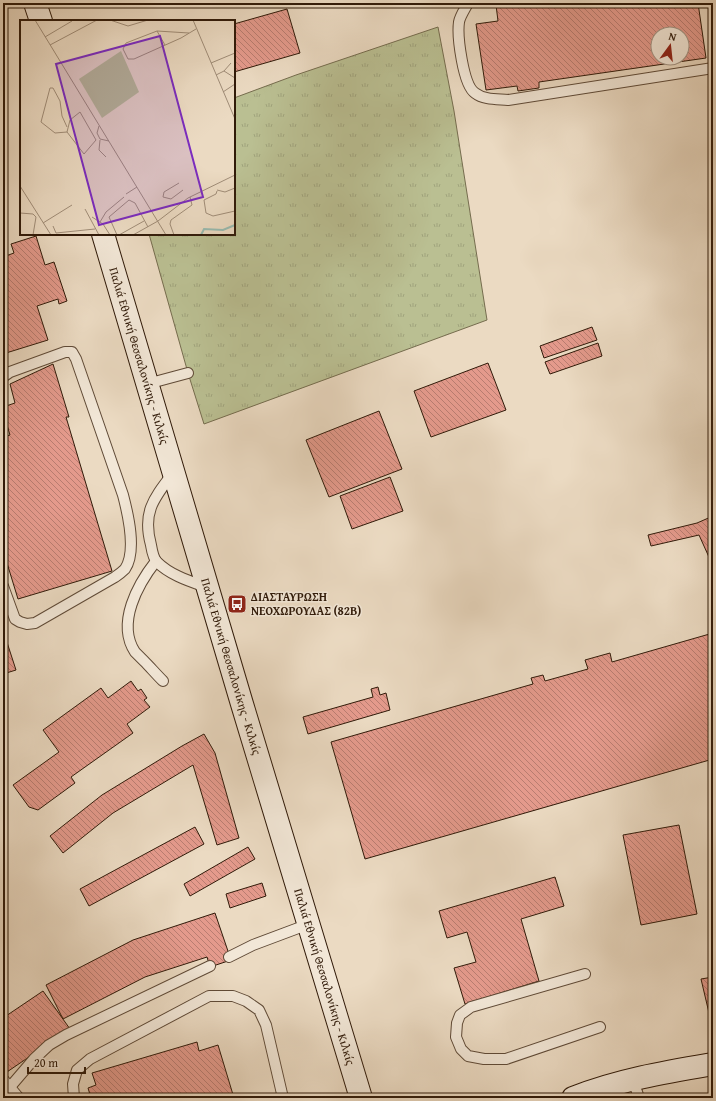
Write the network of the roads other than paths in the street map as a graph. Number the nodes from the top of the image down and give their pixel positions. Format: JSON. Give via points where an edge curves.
{"nodes":[{"id":1,"x":36,"y":3,"type":"edge"},
{"id":2,"x":468,"y":3,"type":"edge"},
{"id":3,"x":41,"y":20,"type":"edge"},
{"id":4,"x":713,"y":68,"type":"edge"},
{"id":5,"x":103,"y":235,"type":"edge"},
{"id":6,"x":188,"y":373,"type":"dead end"},
{"id":7,"x":3,"y":377,"type":"edge"},
{"id":8,"x":147,"y":384,"type":"junction"},
{"id":9,"x":174,"y":473,"type":"junction"},
{"id":10,"x":131,"y":533,"type":"junction"},
{"id":11,"x":148,"y":533,"type":"junction"},
{"id":12,"x":156,"y":561,"type":"junction"},
{"id":13,"x":3,"y":586,"type":"edge"},
{"id":14,"x":207,"y":587,"type":"junction"},
{"id":15,"x":163,"y":681,"type":"dead end"},
{"id":16,"x":308,"y":924,"type":"junction"},
{"id":17,"x":229,"y":956,"type":"dead end"},
{"id":18,"x":210,"y":966,"type":"dead end"},
{"id":19,"x":585,"y":974,"type":"dead end"},
{"id":20,"x":600,"y":1027,"type":"dead end"},
{"id":21,"x":713,"y":1064,"type":"edge"},
{"id":22,"x":6,"y":1083,"type":"edge"},
{"id":23,"x":636,"y":1089,"type":"edge"},
{"id":24,"x":19,"y":1098,"type":"edge"},
{"id":25,"x":74,"y":1098,"type":"edge"},
{"id":26,"x":283,"y":1098,"type":"edge"},
{"id":27,"x":361,"y":1098,"type":"edge"},
{"id":28,"x":573,"y":1098,"type":"edge"}],
"edges":[{"from":1,"to":3,"type":"main road"},
{"from":2,"to":4,"type":"lane","via":[[459,21],[459,44],[466,78],[474,92],[485,98],[508,100]]},
{"from":5,"to":8,"type":"main road","name":"Παλιά Εθνική Θεσσαλονίκης - Κιλκίς"},
{"from":6,"to":8,"type":"lane"},
{"from":7,"to":10,"type":"lane","via":[[10,372],[65,352],[72,352],[123,494]]},
{"from":8,"to":9,"type":"main road","name":"Παλιά Εθνική Θεσσαλονίκης - Κιλκίς"},
{"from":9,"to":11,"type":"lane","via":[[153,502],[148,515]]},
{"from":9,"to":14,"type":"main road","name":"Παλιά Εθνική Θεσσαλονίκης - Κιλκίς"},
{"from":10,"to":11,"type":"lane"},
{"from":10,"to":13,"type":"lane","via":[[130,554],[125,568],[115,577],[35,622],[26,624],[15,619]]},
{"from":11,"to":12,"type":"lane"},
{"from":12,"to":14,"type":"lane","via":[[183,579]]},
{"from":12,"to":15,"type":"lane","via":[[137,590],[128,624],[129,636],[135,651]]},
{"from":14,"to":16,"type":"main road","name":"Παλιά Εθνική Θεσσαλονίκης - Κιλκίς"},
{"from":16,"to":17,"type":"lane"},
{"from":16,"to":27,"type":"main road","name":"Παλιά Εθνική Θεσσαλονίκης - Κιλκίς"},
{"from":18,"to":22,"type":"lane","via":[[66,1035],[49,1045]]},
{"from":19,"to":20,"type":"lane","via":[[470,1007],[460,1015],[456,1037],[461,1049],[468,1056],[506,1059]]},
{"from":21,"to":23,"type":"main road"},
{"from":22,"to":24,"type":"lane"},
{"from":23,"to":28,"type":"main road","via":[[591,1091]]},
{"from":25,"to":26,"type":"lane","via":[[73,1084],[77,1070],[90,1059],[209,996],[233,996],[259,1010],[266,1025]]}]}
